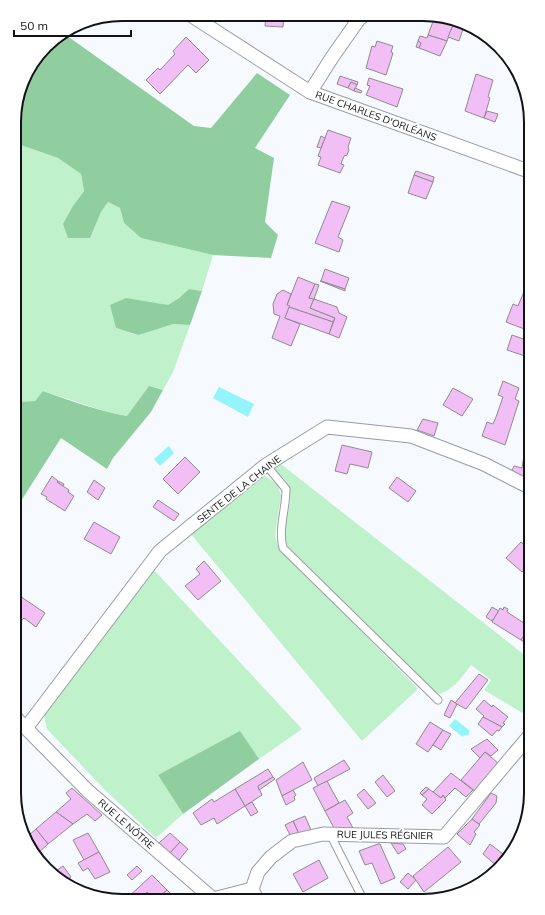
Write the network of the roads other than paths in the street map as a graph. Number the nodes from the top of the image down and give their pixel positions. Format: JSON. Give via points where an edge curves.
{"nodes":[{"id":1,"x":200,"y":21,"type":"edge"},
{"id":2,"x":358,"y":21,"type":"edge"},
{"id":3,"x":310,"y":92,"type":"junction"},
{"id":4,"x":524,"y":169,"type":"edge"},
{"id":5,"x":266,"y":465,"type":"junction"},
{"id":6,"x":524,"y":484,"type":"edge"},
{"id":7,"x":438,"y":700,"type":"dead end"},
{"id":8,"x":21,"y":723,"type":"edge"},
{"id":9,"x":26,"y":728,"type":"junction"},
{"id":10,"x":524,"y":742,"type":"edge"},
{"id":11,"x":330,"y":834,"type":"junction"},
{"id":12,"x":207,"y":894,"type":"edge"},
{"id":13,"x":255,"y":894,"type":"edge"},
{"id":14,"x":360,"y":894,"type":"edge"}],
"edges":[{"from":1,"to":3,"type":"street","name":"RUE CHARLES D'ORLÉANS"},
{"from":2,"to":3,"type":"street"},
{"from":3,"to":4,"type":"street","name":"RUE CHARLES D'ORLÉANS"},
{"from":5,"to":6,"type":"street","name":"SENTE DE LA CHAINE","via":[[327,427],[411,436],[484,464]]},
{"from":5,"to":7,"type":"lane","via":[[286,489],[280,537],[283,548]]},
{"from":5,"to":9,"type":"street","name":"SENTE DE LA CHAINE","via":[[160,551]]},
{"from":8,"to":9,"type":"street","name":"RUE LE NÔTRE"},
{"from":9,"to":12,"type":"street","name":"RUE LE NÔTRE","via":[[88,791]]},
{"from":10,"to":11,"type":"street","name":"RUE JULES RÉGNIER","via":[[444,836]]},
{"from":11,"to":13,"type":"street","name":"RUE JULES RÉGNIER","via":[[292,841],[271,856],[258,872]]},
{"from":11,"to":14,"type":"lane"}]}
